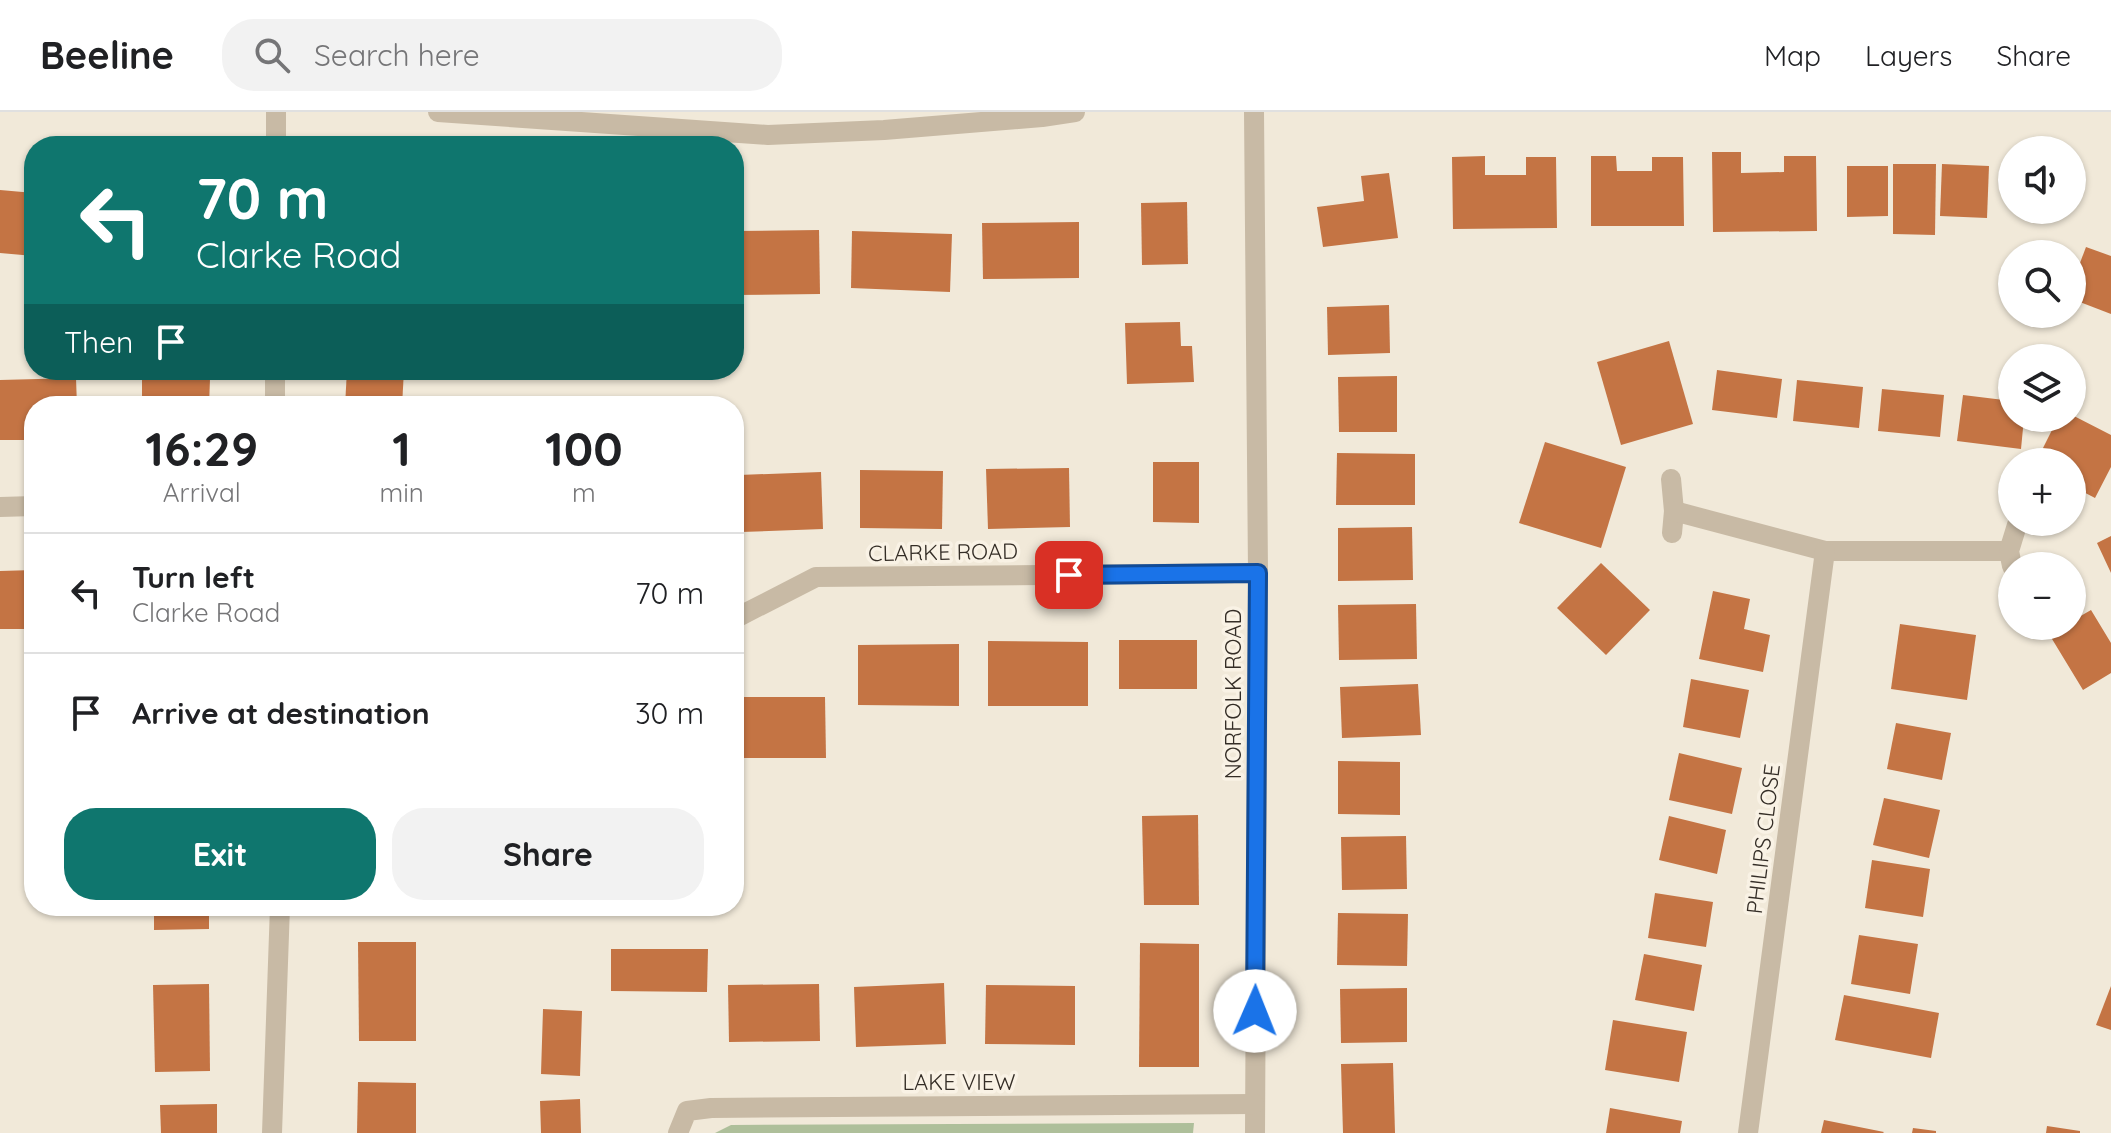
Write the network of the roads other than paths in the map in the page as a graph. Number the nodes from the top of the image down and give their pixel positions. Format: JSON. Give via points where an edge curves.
{"nodes":[{"id":1,"x":276,"y":112,"type":"edge"},
{"id":2,"x":438,"y":112,"type":"edge"},
{"id":3,"x":1075,"y":112,"type":"edge"},
{"id":4,"x":1254,"y":112,"type":"edge"},
{"id":5,"x":276,"y":136,"type":"edge"},
{"id":6,"x":1671,"y":479,"type":"dead end"},
{"id":7,"x":24,"y":506,"type":"edge"},
{"id":8,"x":0,"y":507,"type":"edge"},
{"id":9,"x":1674,"y":511,"type":"junction"},
{"id":10,"x":1672,"y":533,"type":"dead end"},
{"id":11,"x":1825,"y":551,"type":"junction"},
{"id":12,"x":1998,"y":558,"type":"edge"},
{"id":13,"x":1258,"y":573,"type":"junction"},
{"id":14,"x":744,"y":614,"type":"edge"},
{"id":15,"x":280,"y":916,"type":"edge"},
{"id":16,"x":1254,"y":1104,"type":"junction"},
{"id":17,"x":272,"y":1133,"type":"edge"},
{"id":18,"x":678,"y":1133,"type":"edge"},
{"id":19,"x":1255,"y":1133,"type":"edge"},
{"id":20,"x":1748,"y":1133,"type":"edge"}],
"edges":[{"from":1,"to":5,"type":"street"},
{"from":2,"to":3,"type":"street","via":[[768,135]]},
{"from":4,"to":13,"type":"street","name":"NORFOLK ROAD"},
{"from":6,"to":9,"type":"street"},
{"from":7,"to":8,"type":"street"},
{"from":9,"to":10,"type":"street"},
{"from":9,"to":11,"type":"street"},
{"from":11,"to":12,"type":"street"},
{"from":11,"to":20,"type":"street","name":"PHILIPS CLOSE"},
{"from":13,"to":14,"type":"street","name":"CLARKE ROAD","via":[[816,577]]},
{"from":13,"to":16,"type":"street","name":"NORFOLK ROAD"},
{"from":15,"to":17,"type":"street"},
{"from":16,"to":18,"type":"street","name":"LAKE VIEW","via":[[711,1108],[687,1111]]},
{"from":16,"to":19,"type":"street","name":"NORFOLK ROAD"}]}
